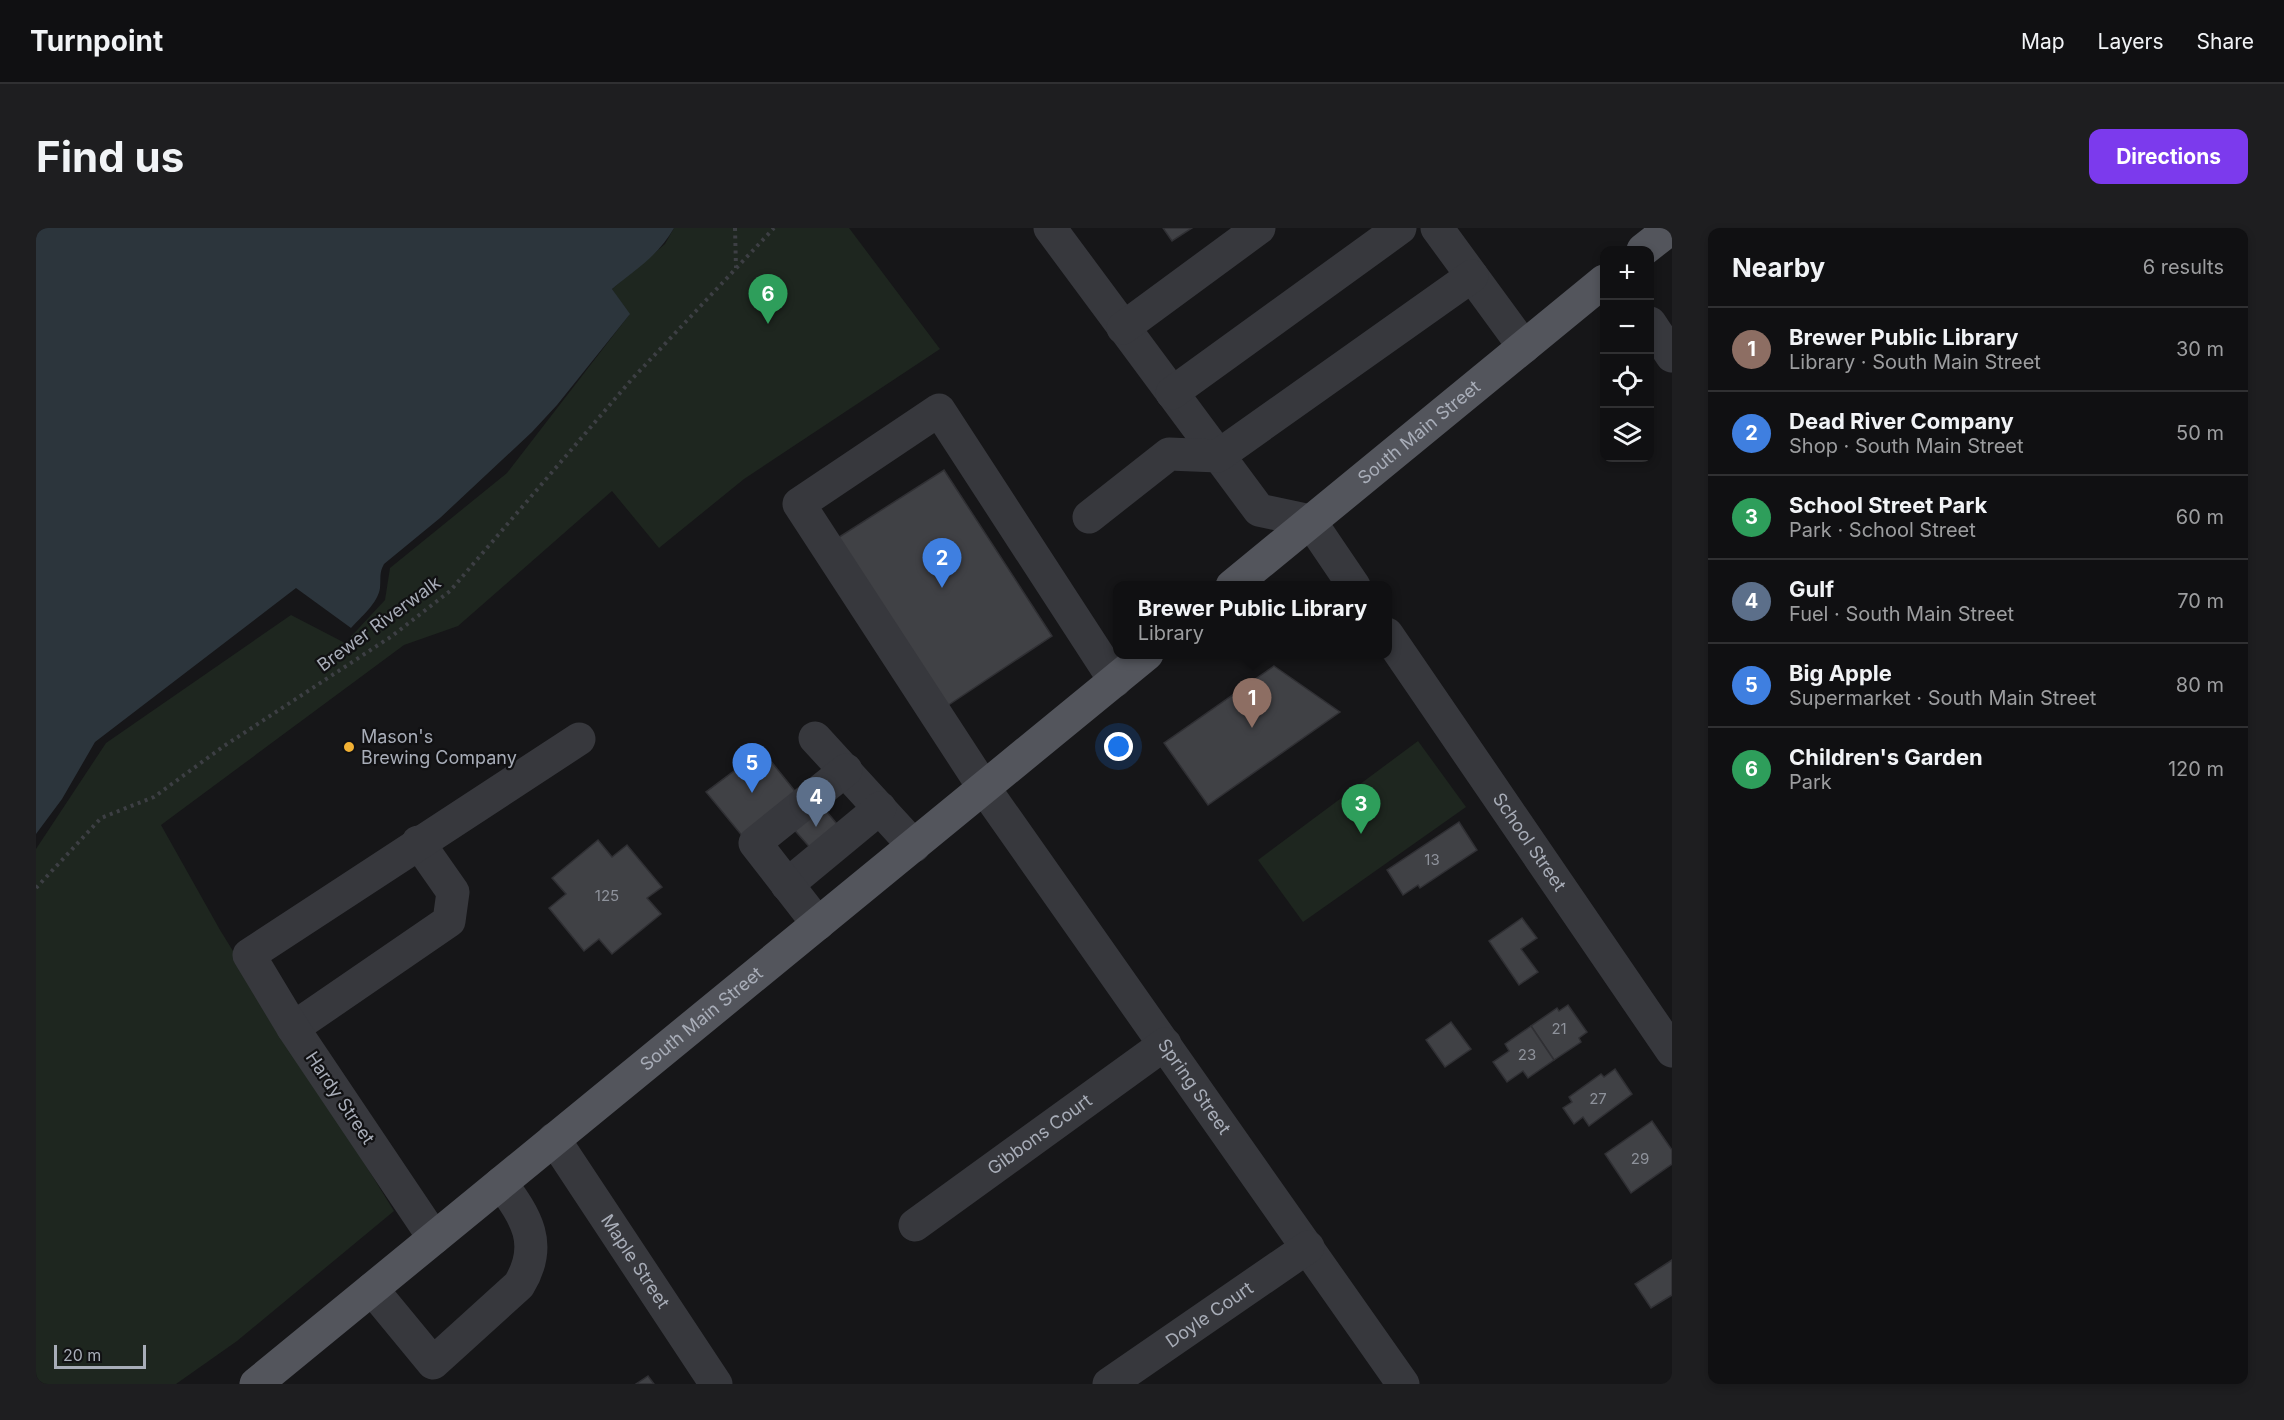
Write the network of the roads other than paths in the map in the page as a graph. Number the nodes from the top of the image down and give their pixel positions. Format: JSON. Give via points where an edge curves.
{"nodes":[{"id":1,"x":1050,"y":228,"type":"edge"},
{"id":2,"x":1259,"y":228,"type":"edge"},
{"id":3,"x":1400,"y":228,"type":"edge"},
{"id":4,"x":1437,"y":228,"type":"edge"},
{"id":5,"x":1671,"y":228,"type":"edge"},
{"id":6,"x":1648,"y":246,"type":"edge"},
{"id":7,"x":1473,"y":276,"type":"junction"},
{"id":8,"x":1600,"y":285,"type":"edge"},
{"id":9,"x":1123,"y":328,"type":"junction"},
{"id":10,"x":1654,"y":329,"type":"edge"},
{"id":11,"x":1524,"y":347,"type":"junction"},
{"id":12,"x":1672,"y":356,"type":"edge"},
{"id":13,"x":1172,"y":393,"type":"junction"},
{"id":14,"x":1218,"y":456,"type":"junction"},
{"id":15,"x":1089,"y":517,"type":"dead end"},
{"id":16,"x":1310,"y":521,"type":"junction"},
{"id":17,"x":1237,"y":581,"type":"edge"},
{"id":18,"x":1351,"y":581,"type":"edge"},
{"id":19,"x":1392,"y":641,"type":"edge"},
{"id":20,"x":1142,"y":659,"type":"edge"},
{"id":21,"x":1114,"y":681,"type":"junction"},
{"id":22,"x":579,"y":738,"type":"dead end"},
{"id":23,"x":815,"y":738,"type":"dead end"},
{"id":24,"x":846,"y":770,"type":"junction"},
{"id":25,"x":984,"y":788,"type":"junction"},
{"id":26,"x":880,"y":808,"type":"junction"},
{"id":27,"x":418,"y":842,"type":"junction"},
{"id":28,"x":914,"y":846,"type":"junction"},
{"id":29,"x":787,"y":885,"type":"junction"},
{"id":30,"x":818,"y":924,"type":"junction"},
{"id":31,"x":293,"y":1028,"type":"junction"},
{"id":32,"x":1165,"y":1044,"type":"junction"},
{"id":33,"x":1672,"y":1051,"type":"edge"},
{"id":34,"x":554,"y":1139,"type":"junction"},
{"id":35,"x":501,"y":1183,"type":"junction"},
{"id":36,"x":915,"y":1225,"type":"dead end"},
{"id":37,"x":434,"y":1238,"type":"junction"},
{"id":38,"x":1308,"y":1248,"type":"junction"},
{"id":39,"x":372,"y":1289,"type":"junction"},
{"id":40,"x":256,"y":1384,"type":"edge"},
{"id":41,"x":716,"y":1384,"type":"edge"},
{"id":42,"x":1109,"y":1384,"type":"edge"},
{"id":43,"x":1403,"y":1384,"type":"edge"}],
"edges":[{"from":1,"to":9,"type":"street"},
{"from":2,"to":9,"type":"street"},
{"from":3,"to":13,"type":"street"},
{"from":4,"to":7,"type":"street"},
{"from":5,"to":6,"type":"main road"},
{"from":7,"to":11,"type":"street"},
{"from":7,"to":14,"type":"street"},
{"from":8,"to":11,"type":"main road","name":"South Main Street"},
{"from":9,"to":13,"type":"street"},
{"from":10,"to":12,"type":"street"},
{"from":11,"to":16,"type":"main road","name":"South Main Street"},
{"from":13,"to":14,"type":"street"},
{"from":14,"to":15,"type":"street","via":[[1169,454]]},
{"from":14,"to":16,"type":"street","via":[[1258,510]]},
{"from":16,"to":17,"type":"main road","name":"South Main Street"},
{"from":16,"to":18,"type":"street"},
{"from":19,"to":33,"type":"street","name":"School Street"},
{"from":20,"to":21,"type":"main road","name":"South Main Street"},
{"from":21,"to":25,"type":"main road","name":"South Main Street"},
{"from":21,"to":25,"type":"street","name":"Spring Street","via":[[939,410],[799,504]]},
{"from":22,"to":27,"type":"street"},
{"from":23,"to":24,"type":"street"},
{"from":24,"to":26,"type":"street"},
{"from":24,"to":29,"type":"street","via":[[755,843]]},
{"from":25,"to":28,"type":"main road","name":"South Main Street"},
{"from":25,"to":32,"type":"street","name":"Spring Street"},
{"from":26,"to":28,"type":"street"},
{"from":26,"to":29,"type":"street"},
{"from":27,"to":31,"type":"street","via":[[453,892],[449,921]]},
{"from":27,"to":31,"type":"street","name":"Hardy Street","via":[[249,955]]},
{"from":28,"to":30,"type":"main road","name":"South Main Street"},
{"from":29,"to":30,"type":"street"},
{"from":30,"to":34,"type":"main road","name":"South Main Street"},
{"from":31,"to":37,"type":"street","name":"Hardy Street"},
{"from":32,"to":36,"type":"street","name":"Gibbons Court"},
{"from":32,"to":38,"type":"street","name":"Spring Street"},
{"from":34,"to":35,"type":"main road","name":"South Main Street"},
{"from":34,"to":41,"type":"street","name":"Maple Street"},
{"from":35,"to":37,"type":"main road","name":"South Main Street"},
{"from":35,"to":39,"type":"street","via":[[525,1216],[531,1247],[529,1268],[519,1285],[433,1363]]},
{"from":37,"to":39,"type":"main road","name":"South Main Street"},
{"from":38,"to":42,"type":"street","name":"Doyle Court"},
{"from":38,"to":43,"type":"street","name":"Spring Street"},
{"from":39,"to":40,"type":"main road","name":"South Main Street"}]}
